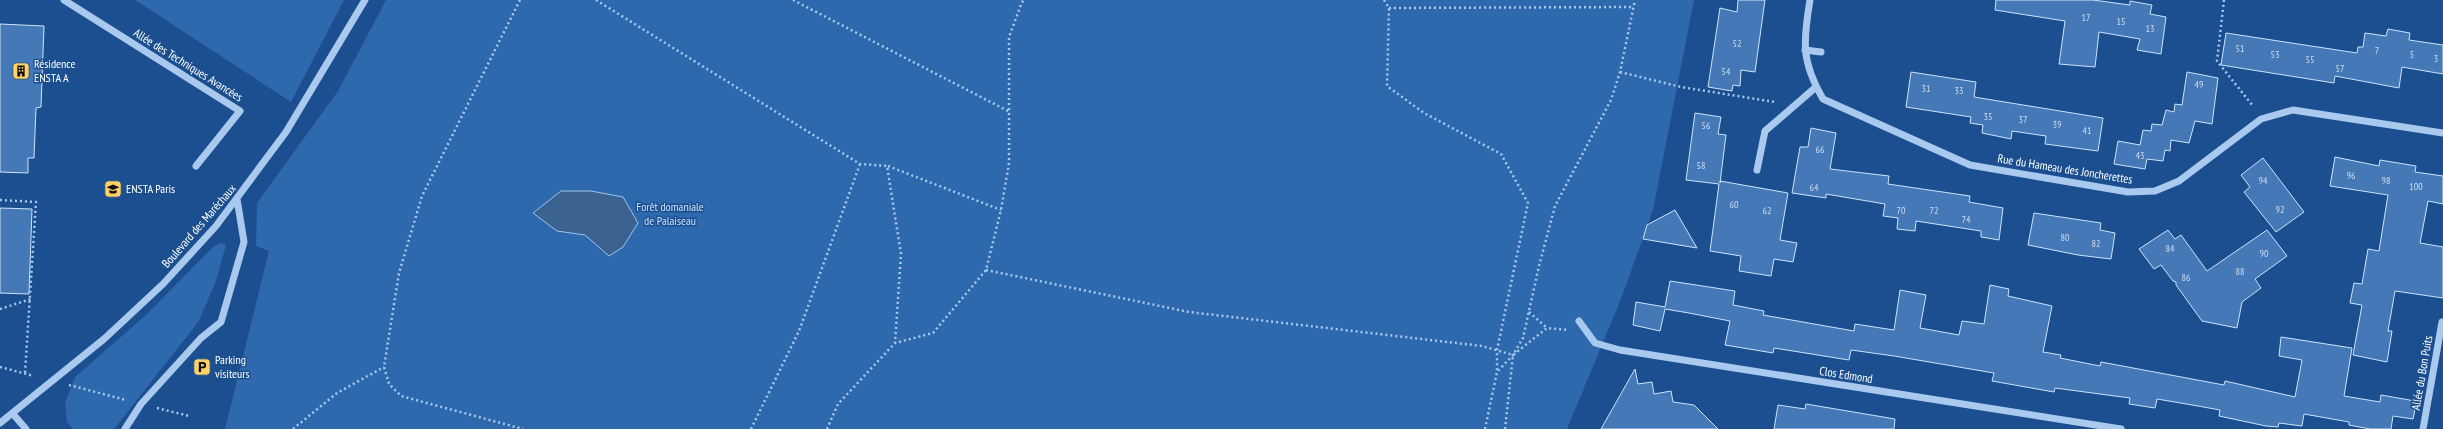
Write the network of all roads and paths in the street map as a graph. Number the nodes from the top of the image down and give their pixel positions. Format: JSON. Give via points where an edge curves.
{"nodes":[{"id":1,"x":64,"y":0,"type":"edge"},
{"id":2,"x":365,"y":0,"type":"edge"},
{"id":3,"x":520,"y":0,"type":"edge"},
{"id":4,"x":596,"y":0,"type":"edge"},
{"id":5,"x":793,"y":0,"type":"edge"},
{"id":6,"x":1026,"y":0,"type":"edge"},
{"id":7,"x":1384,"y":0,"type":"edge"},
{"id":8,"x":1635,"y":0,"type":"edge"},
{"id":9,"x":1810,"y":0,"type":"edge"},
{"id":10,"x":2224,"y":0,"type":"edge"},
{"id":11,"x":1634,"y":7,"type":"junction"},
{"id":12,"x":1389,"y":8,"type":"junction"},
{"id":13,"x":1805,"y":50,"type":"junction"},
{"id":14,"x":1821,"y":52,"type":"dead end"},
{"id":15,"x":1620,"y":72,"type":"junction"},
{"id":16,"x":1816,"y":87,"type":"junction"},
{"id":17,"x":1799,"y":102,"type":"junction"},
{"id":18,"x":1008,"y":111,"type":"junction"},
{"id":19,"x":2260,"y":119,"type":"junction"},
{"id":20,"x":2443,"y":133,"type":"edge"},
{"id":21,"x":860,"y":164,"type":"junction"},
{"id":22,"x":196,"y":166,"type":"dead end"},
{"id":23,"x":887,"y":166,"type":"junction"},
{"id":24,"x":1757,"y":170,"type":"dead end"},
{"id":25,"x":0,"y":200,"type":"edge"},
{"id":26,"x":237,"y":200,"type":"junction"},
{"id":27,"x":1001,"y":210,"type":"junction"},
{"id":28,"x":986,"y":270,"type":"junction"},
{"id":29,"x":30,"y":299,"type":"junction"},
{"id":30,"x":0,"y":309,"type":"edge"},
{"id":31,"x":1529,"y":312,"type":"junction"},
{"id":32,"x":1579,"y":321,"type":"joint"},
{"id":33,"x":2442,"y":322,"type":"edge"},
{"id":34,"x":1548,"y":328,"type":"junction"},
{"id":35,"x":895,"y":343,"type":"junction"},
{"id":36,"x":1497,"y":350,"type":"junction"},
{"id":37,"x":1513,"y":355,"type":"junction"},
{"id":38,"x":0,"y":367,"type":"edge"},
{"id":39,"x":384,"y":367,"type":"junction"},
{"id":40,"x":1496,"y":372,"type":"junction"},
{"id":41,"x":69,"y":385,"type":"dead end"},
{"id":42,"x":129,"y":401,"type":"dead end"},
{"id":43,"x":150,"y":406,"type":"dead end"},
{"id":44,"x":14,"y":414,"type":"junction"},
{"id":45,"x":189,"y":416,"type":"dead end"},
{"id":46,"x":0,"y":423,"type":"edge"},
{"id":47,"x":26,"y":429,"type":"edge"},
{"id":48,"x":125,"y":429,"type":"edge"},
{"id":49,"x":294,"y":429,"type":"edge"},
{"id":50,"x":523,"y":429,"type":"edge"},
{"id":51,"x":751,"y":429,"type":"edge"},
{"id":52,"x":826,"y":429,"type":"edge"},
{"id":53,"x":1485,"y":429,"type":"edge"},
{"id":54,"x":1505,"y":429,"type":"edge"},
{"id":55,"x":2122,"y":429,"type":"edge"},
{"id":56,"x":2423,"y":429,"type":"edge"}],
"edges":[{"from":1,"to":22,"type":"street","name":"Allée des Techniques Avancées","via":[[240,110]]},
{"from":2,"to":26,"type":"street","name":"Boulevard des Maréchaux","via":[[286,132]]},
{"from":3,"to":39,"type":"path","via":[[422,196],[399,273]]},
{"from":4,"to":21,"type":"path"},
{"from":5,"to":18,"type":"path"},
{"from":6,"to":18,"type":"path","via":[[1022,2],[1009,37]]},
{"from":7,"to":12,"type":"path"},
{"from":8,"to":11,"type":"path"},
{"from":9,"to":13,"type":"street","name":"Rue du Hameau des Joncherettes"},
{"from":10,"to":19,"type":"path","via":[[2217,61],[2250,101]]},
{"from":11,"to":12,"type":"path"},
{"from":11,"to":15,"type":"path"},
{"from":12,"to":36,"type":"path","via":[[1387,86],[1424,113],[1502,154],[1528,203]]},
{"from":13,"to":14,"type":"street"},
{"from":13,"to":16,"type":"street","name":"Rue du Hameau des Joncherettes","via":[[1811,78]]},
{"from":15,"to":17,"type":"path","via":[[1681,87],[1783,103]]},
{"from":15,"to":31,"type":"path","via":[[1611,100],[1555,206]]},
{"from":16,"to":17,"type":"street"},
{"from":16,"to":19,"type":"street","name":"Rue du Hameau des Joncherettes","via":[[1823,99],[1970,166],[2128,192],[2155,191],[2179,181]]},
{"from":17,"to":24,"type":"street","via":[[1765,131]]},
{"from":18,"to":27,"type":"path","via":[[1009,163]]},
{"from":19,"to":20,"type":"street","name":"Rue du Hameau des Joncherettes","via":[[2293,110]]},
{"from":21,"to":23,"type":"path"},
{"from":21,"to":51,"type":"path","via":[[798,332]]},
{"from":23,"to":27,"type":"path"},
{"from":23,"to":35,"type":"path","via":[[901,254]]},
{"from":25,"to":29,"type":"path","via":[[36,202]]},
{"from":26,"to":44,"type":"street","name":"Boulevard des Maréchaux","via":[[163,284],[104,339]]},
{"from":26,"to":48,"type":"street","via":[[244,242],[221,322],[201,338],[146,398]]},
{"from":27,"to":28,"type":"path"},
{"from":28,"to":35,"type":"path","via":[[933,333]]},
{"from":28,"to":36,"type":"path","via":[[1189,312],[1475,345]]},
{"from":29,"to":30,"type":"path"},
{"from":29,"to":38,"type":"path","via":[[25,373]]},
{"from":31,"to":34,"type":"path"},
{"from":31,"to":37,"type":"path","via":[[1523,338]]},
{"from":32,"to":34,"type":"path","via":[[1567,331]]},
{"from":32,"to":55,"type":"street","name":"Clos Edmond","via":[[1595,343],[1620,350]]},
{"from":33,"to":56,"type":"street","name":"Allée du Bon Puits"},
{"from":34,"to":37,"type":"path"},
{"from":35,"to":52,"type":"path","via":[[838,404]]},
{"from":36,"to":37,"type":"path"},
{"from":36,"to":40,"type":"path"},
{"from":37,"to":40,"type":"path"},
{"from":37,"to":54,"type":"path"},
{"from":39,"to":49,"type":"path","via":[[337,393]]},
{"from":39,"to":50,"type":"path","via":[[389,384],[401,396]]},
{"from":40,"to":53,"type":"path"},
{"from":41,"to":42,"type":"path"},
{"from":43,"to":45,"type":"path"},
{"from":44,"to":46,"type":"street","name":"Boulevard des Maréchaux"},
{"from":44,"to":47,"type":"street"}]}
